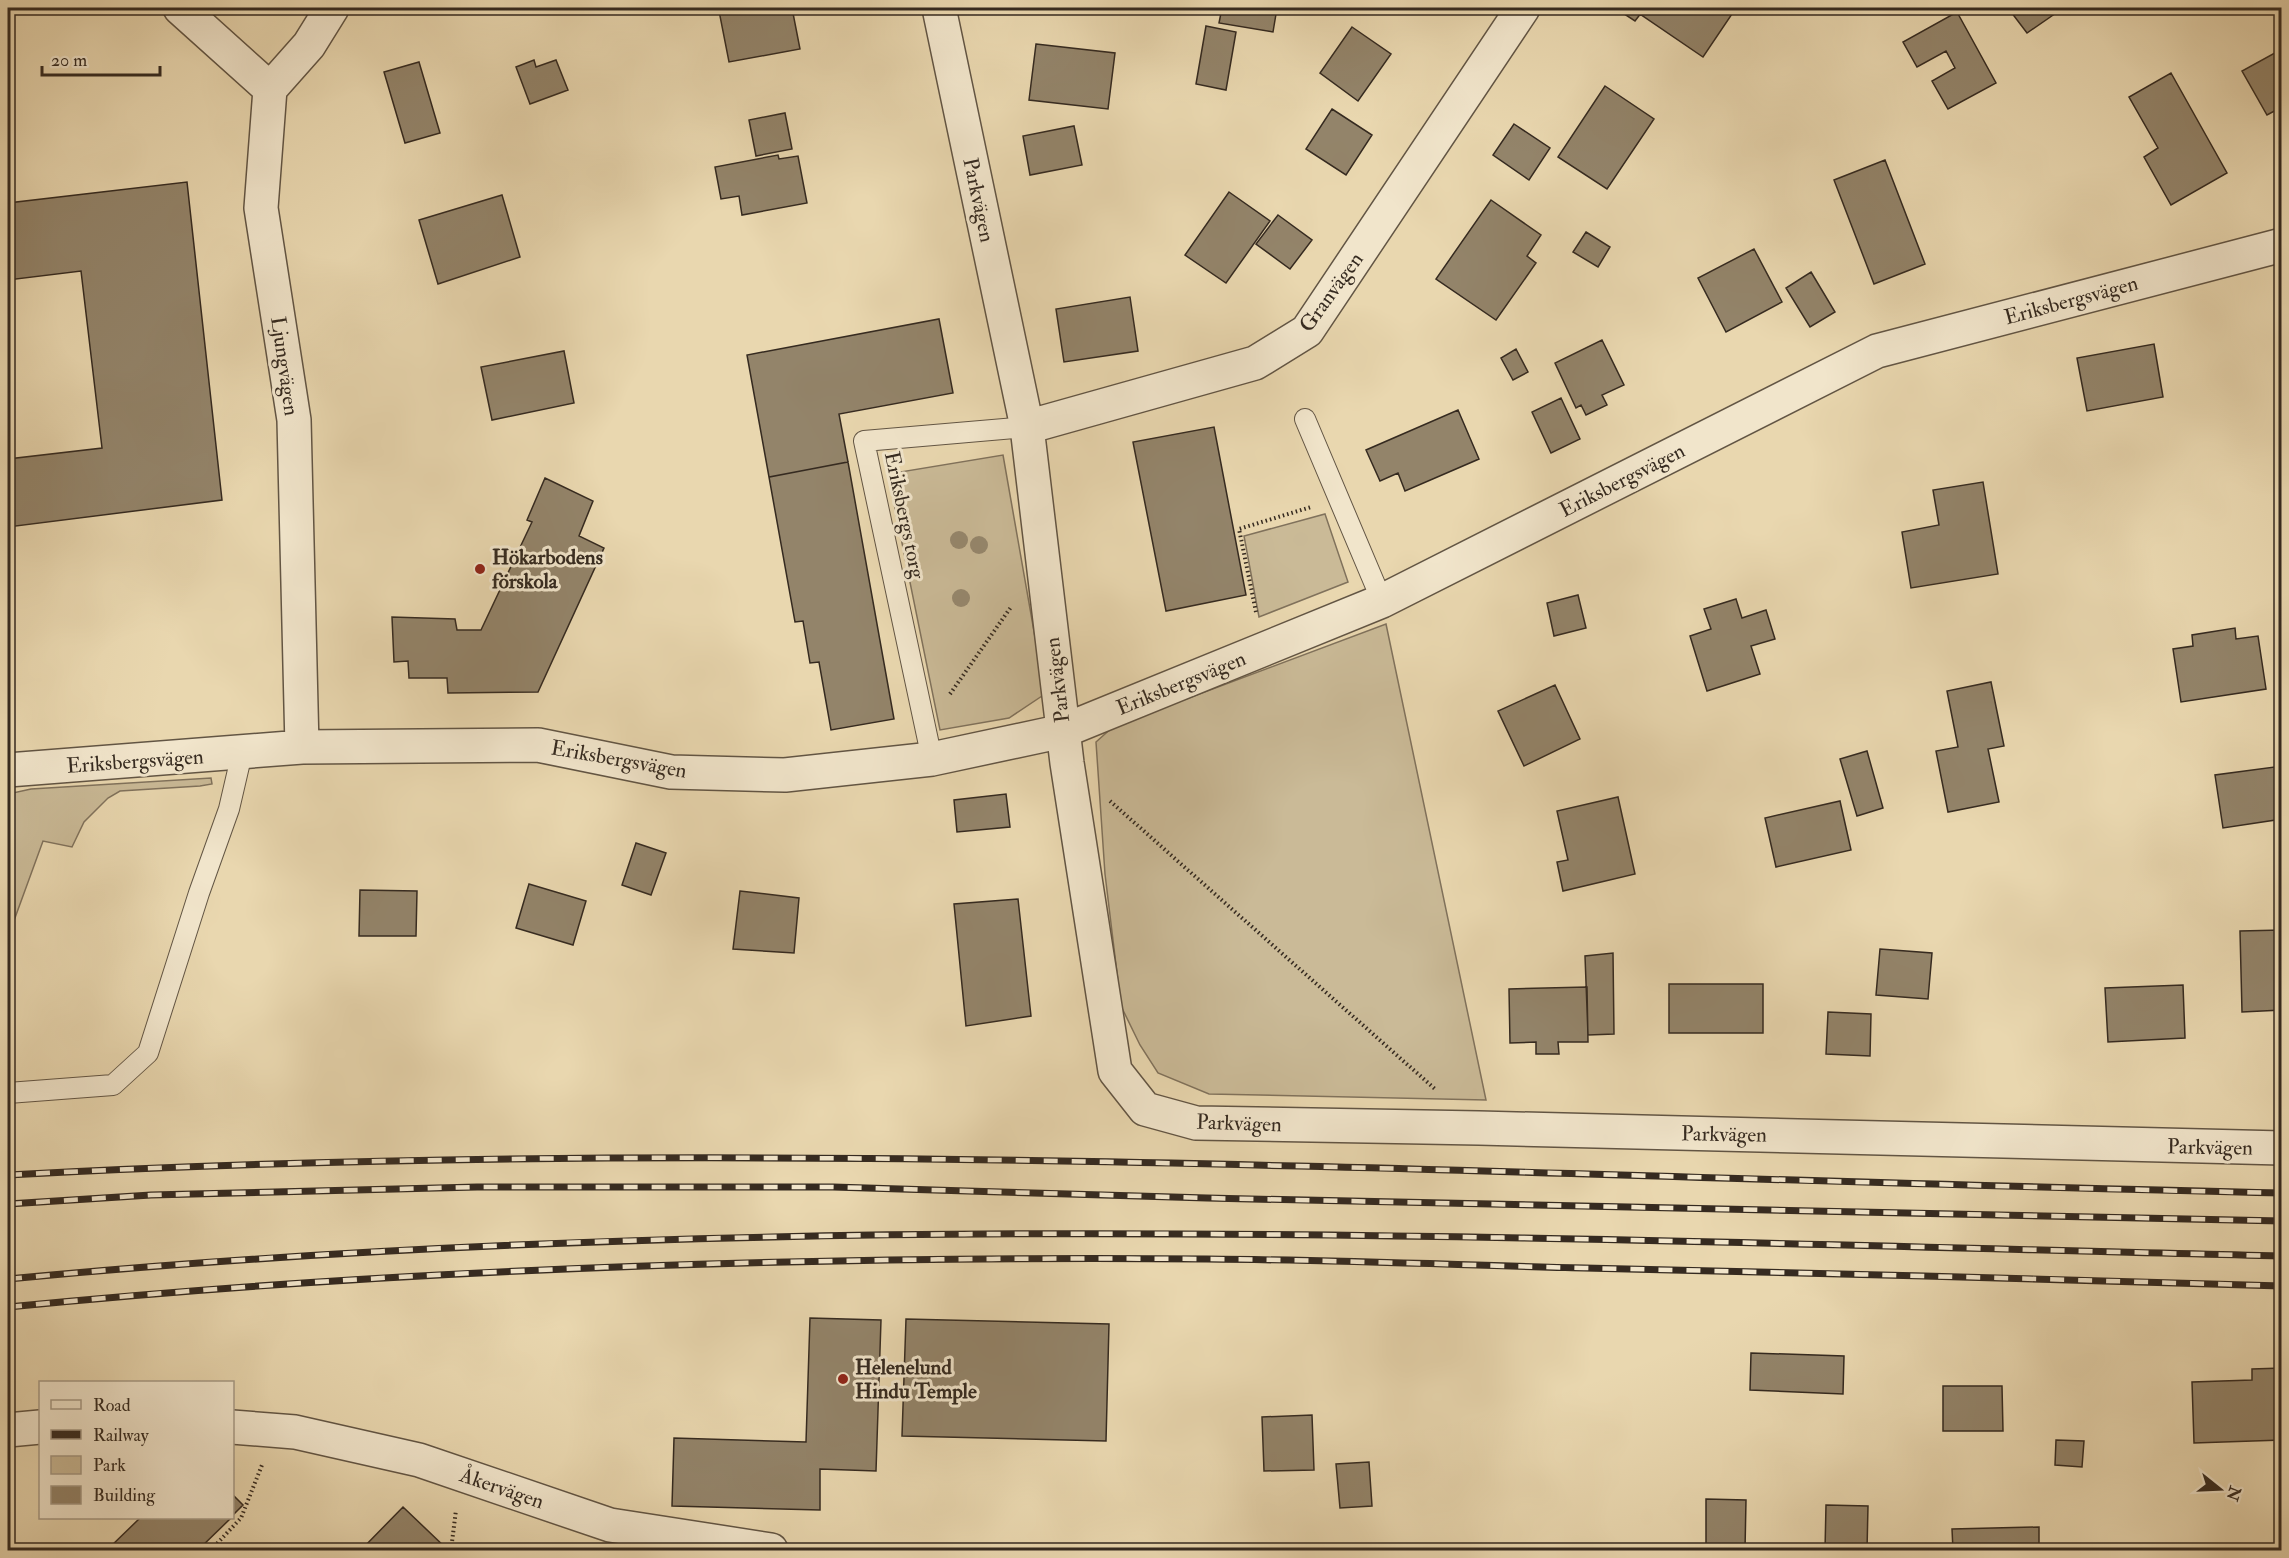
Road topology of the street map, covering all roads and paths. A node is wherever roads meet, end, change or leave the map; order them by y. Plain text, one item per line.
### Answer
1 (180, 8) edge
2 (332, 8) edge
3 (939, 8) edge
4 (1522, 8) edge
5 (270, 89) junction
6 (2282, 245) edge
7 (1305, 419) dead end
8 (1027, 427) junction
9 (1338, 499) junction
10 (1043, 561) junction
11 (1382, 601) junction
12 (1263, 650) junction
13 (1063, 731) junction
14 (929, 744) junction
15 (302, 747) junction
16 (243, 753) junction
17 (1067, 763) junction
18 (8, 770) edge
19 (17, 1093) edge
20 (1479, 1128) junction
21 (2282, 1148) edge
22 (234, 1426) edge
23 (39, 1427) edge
24 (8, 1430) edge
25 (272, 1430) junction
26 (609, 1538) edge
27 (211, 1551) edge
28 (771, 1551) edge

1 - 5 street
2 - 5 street
3 - 8 street, Parkvägen
4 - 8 street, Granvägen
5 - 15 street, Ljungvägen
6 - 11 street, Eriksbergsvägen
7 - 9 lane
8 - 10 street, Parkvägen
8 - 14 lane, Eriksbergs torg
9 - 11 lane
9 - 12 path
10 - 13 street, Parkvägen
10 - 14 path
11 - 12 street, Eriksbergsvägen
12 - 13 street, Eriksbergsvägen
13 - 14 street, Eriksbergsvägen
13 - 17 street, Parkvägen
14 - 15 street, Eriksbergsvägen
15 - 16 street, Eriksbergsvägen
16 - 18 street, Eriksbergsvägen
16 - 19 lane
17 - 20 path
17 - 20 street, Parkvägen
20 - 21 street, Parkvägen
22 - 25 street, Åkervägen
23 - 24 street
25 - 26 street, Åkervägen
25 - 27 path
26 - 28 street, Åkervägen

